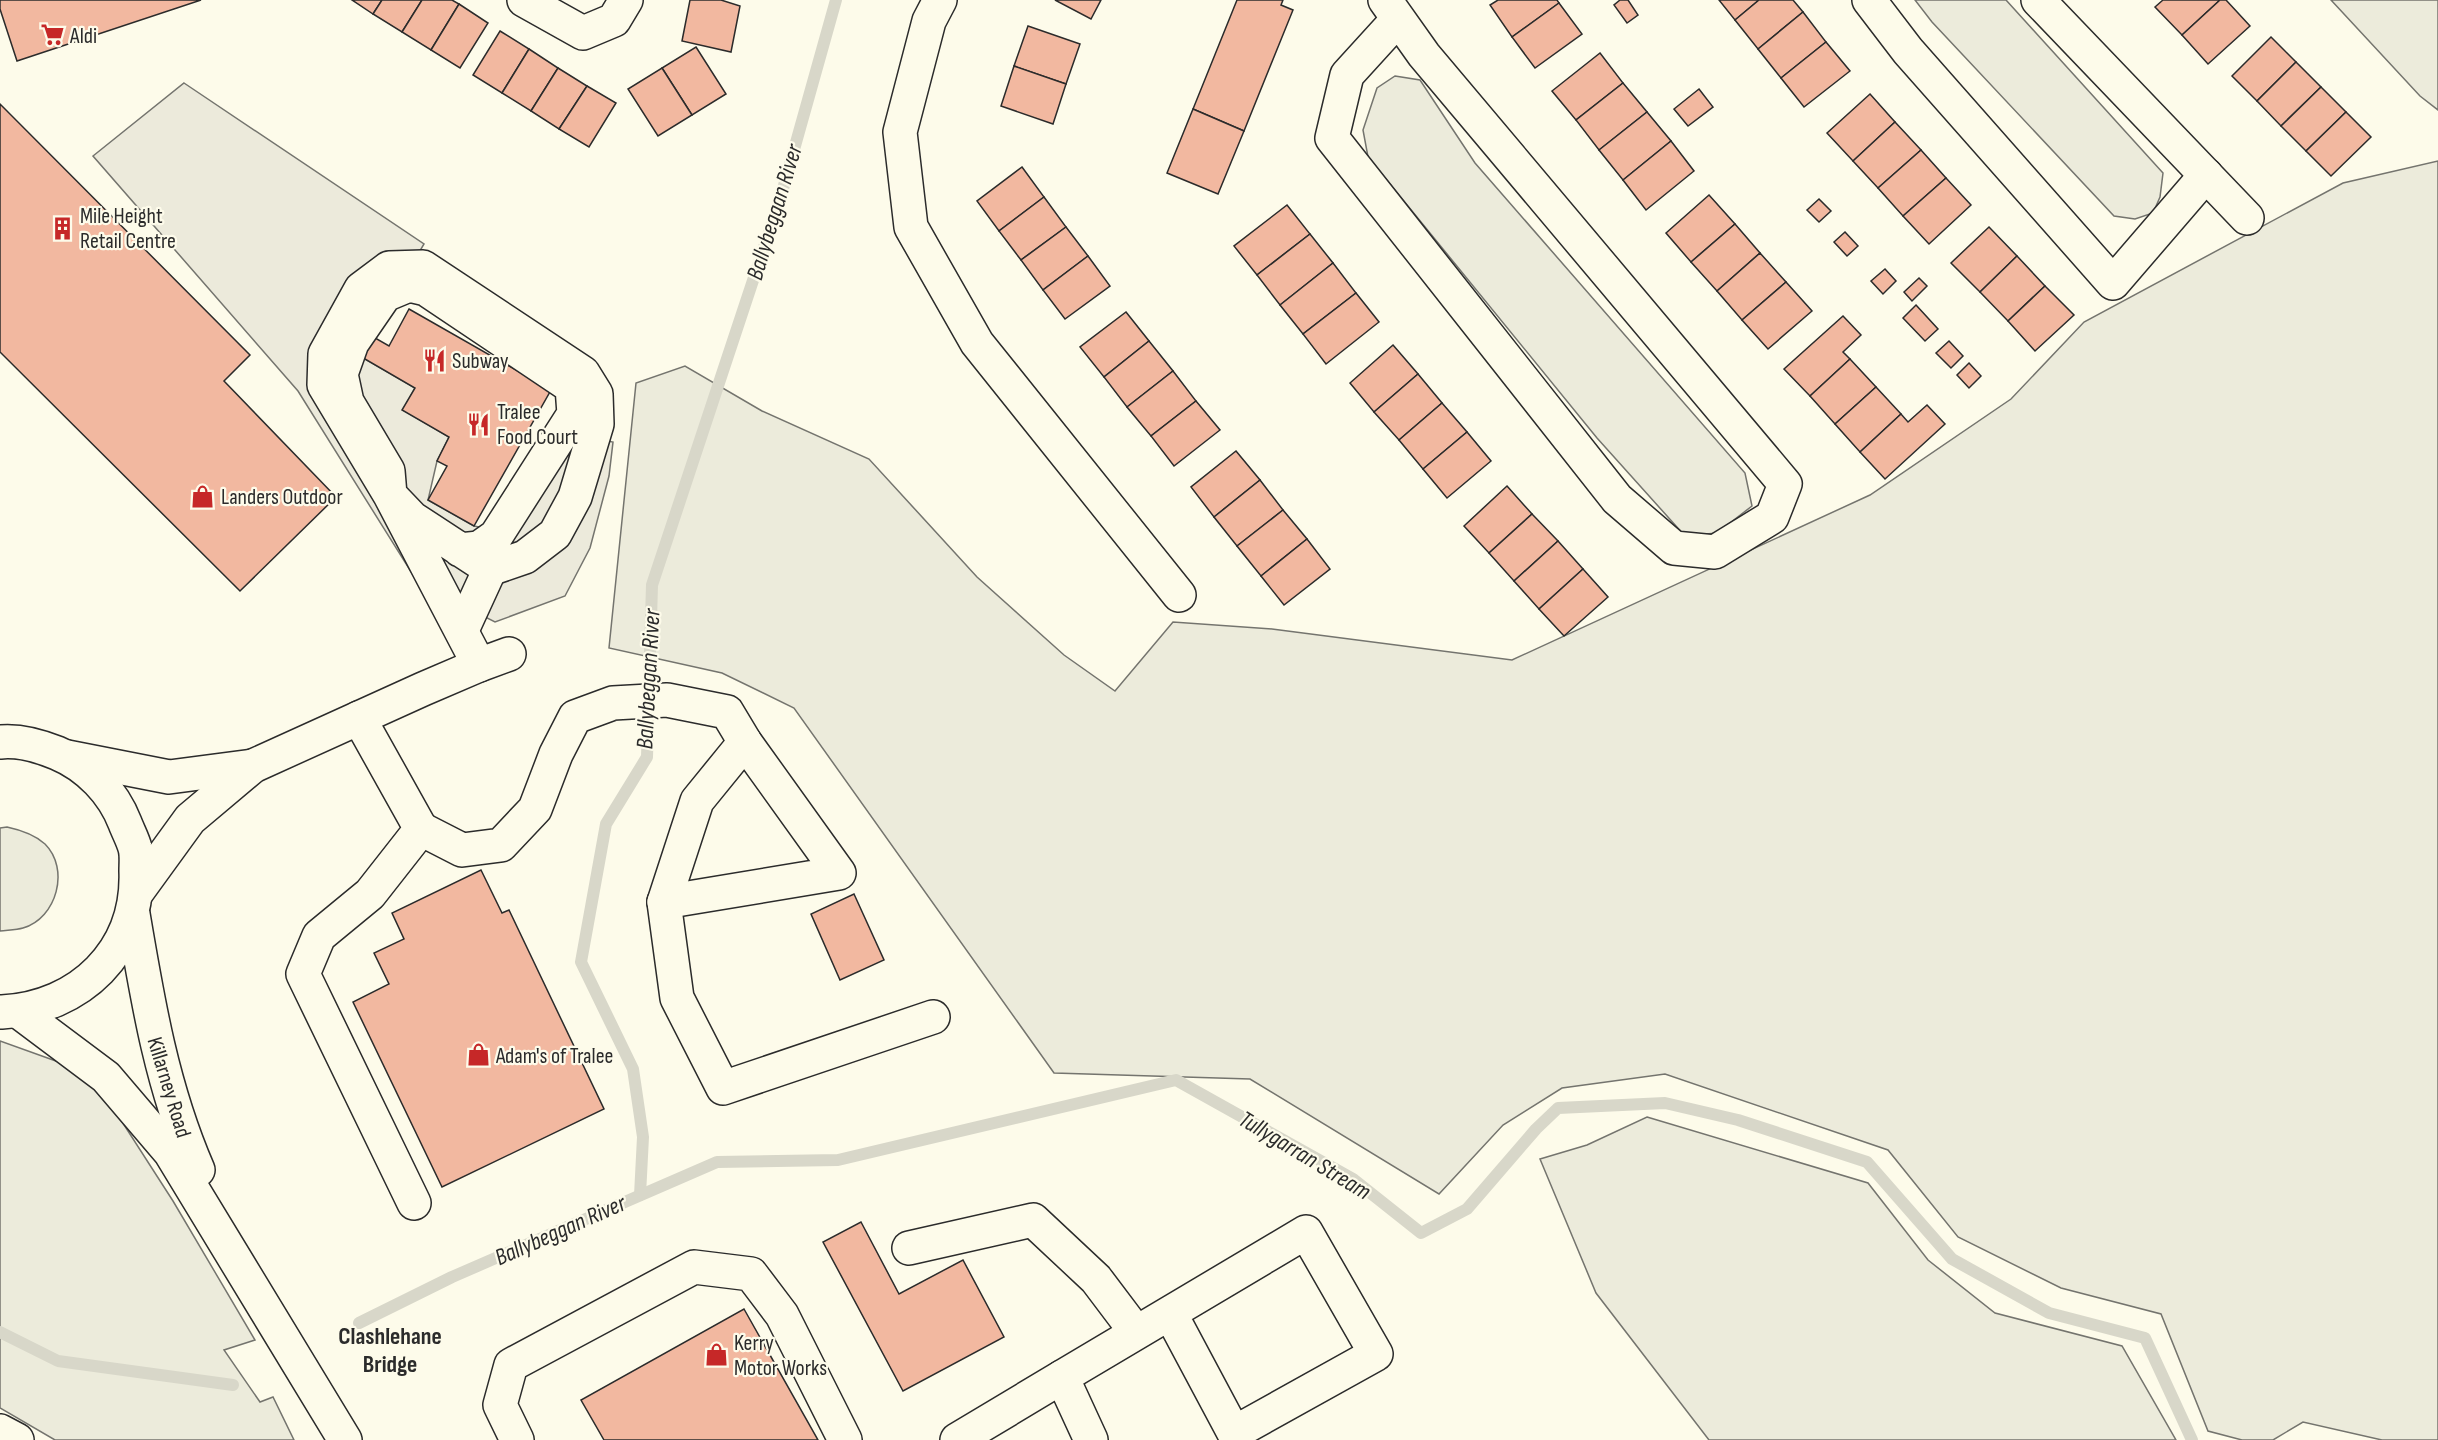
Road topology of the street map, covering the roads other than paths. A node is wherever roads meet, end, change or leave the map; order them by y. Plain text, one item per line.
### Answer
1 (524, 0) edge
2 (626, 0) edge
3 (940, 0) edge
4 (1869, 0) edge
5 (2038, 0) edge
6 (1391, 9) edge
7 (2206, 175) junction
8 (2247, 218) dead end
9 (390, 495) junction
10 (496, 536) junction
11 (460, 550) junction
12 (490, 568) junction
13 (1179, 595) dead end
14 (462, 630) junction
15 (509, 654) dead end
16 (479, 665) junction
17 (359, 718) junction
18 (0, 742) edge
19 (744, 742) junction
20 (67, 757) junction
21 (253, 766) junction
22 (422, 829) junction
23 (664, 902) junction
24 (135, 903) junction
25 (9, 1012) edge
26 (933, 1017) dead end
27 (414, 1203) dead end
28 (909, 1248) dead end
29 (232, 1252) junction
30 (1170, 1313) junction
31 (1136, 1332) junction
32 (1062, 1377) junction
33 (0, 1431) edge
34 (17, 1440) edge
35 (345, 1440) edge
36 (517, 1440) edge
37 (845, 1440) edge
38 (957, 1440) edge
39 (1091, 1440) edge

1 - 2 street
3 - 13 street
4 - 7 street
5 - 7 street
6 - 6 street
7 - 8 street
9 - 10 street
9 - 11 street
9 - 12 street
9 - 14 street
10 - 11 street
10 - 12 street
11 - 12 street
12 - 14 street
14 - 16 street
15 - 16 street
16 - 17 street
17 - 21 street
17 - 22 street
18 - 20 street
19 - 22 street
19 - 23 street
19 - 23 street
20 - 21 street
20 - 24 street, Killarney Road
21 - 24 street
22 - 27 street
23 - 26 street
24 - 25 street
24 - 29 street, Killarney Road
25 - 29 street, Killarney Road
28 - 31 street
29 - 35 street, Killarney Road
30 - 30 street
30 - 31 street
31 - 32 street
32 - 38 street
32 - 39 street
33 - 34 street
36 - 37 street

